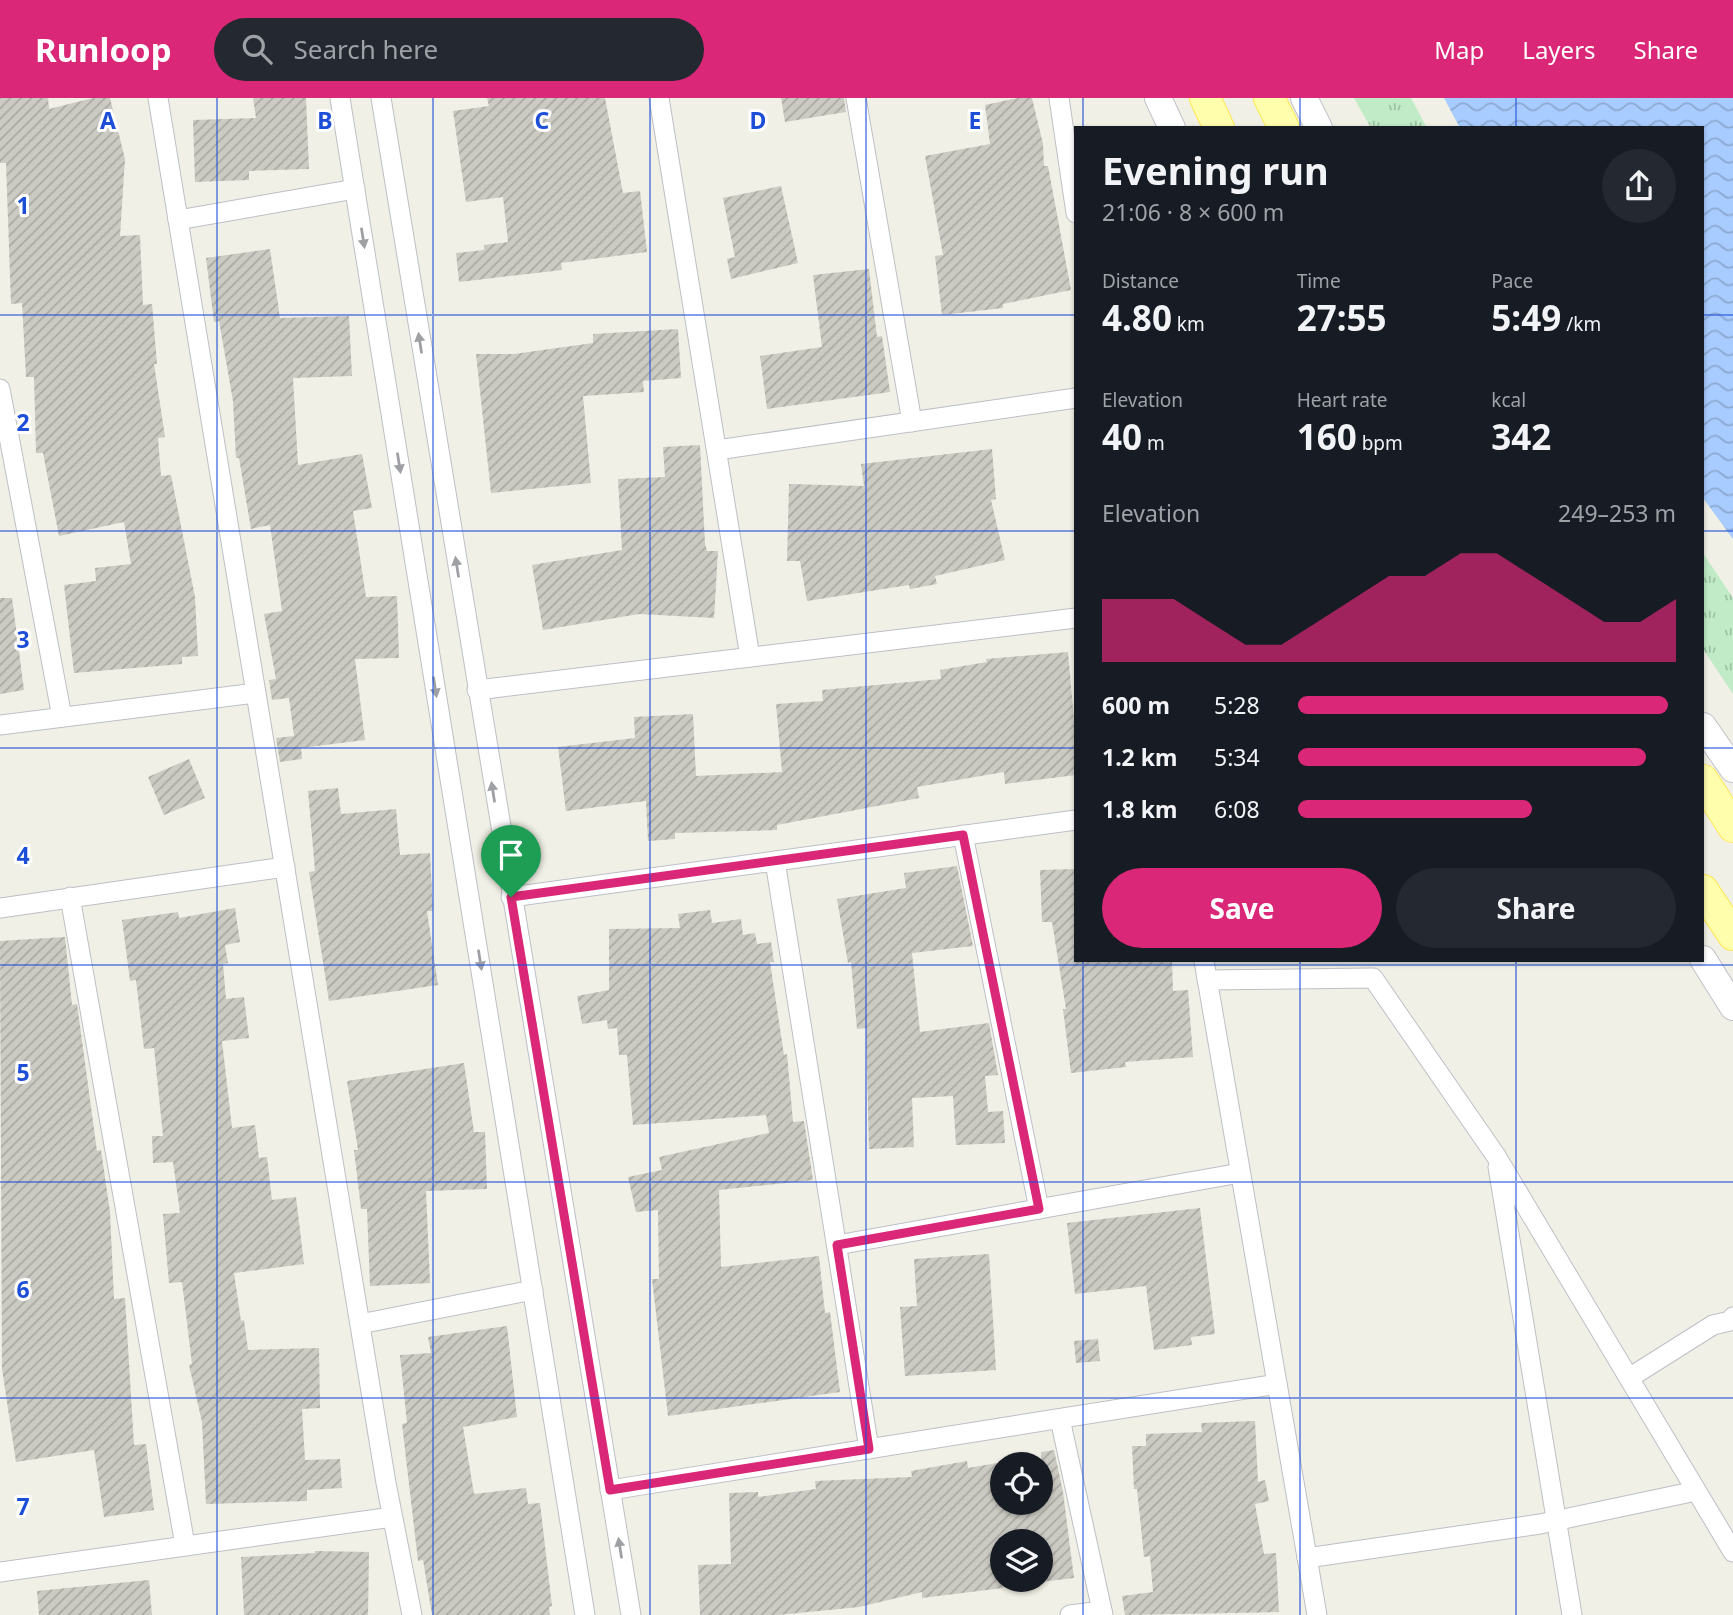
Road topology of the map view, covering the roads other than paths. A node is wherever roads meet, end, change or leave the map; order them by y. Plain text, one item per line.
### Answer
1 (158, 98) edge
2 (340, 98) edge
3 (381, 98) edge
4 (659, 98) edge
5 (856, 98) edge
6 (1059, 98) edge
7 (1158, 98) edge
8 (1205, 98) edge
9 (1269, 98) edge
10 (1304, 98) edge
11 (1171, 126) edge
12 (1218, 126) edge
13 (1283, 126) edge
14 (1319, 126) edge
15 (355, 189) junction
16 (1074, 199) edge
17 (178, 220) junction
18 (0, 389) edge
19 (1074, 398) edge
20 (912, 422) junction
21 (717, 450) junction
22 (1074, 618) edge
23 (750, 657) junction
24 (477, 690) junction
25 (256, 693) junction
26 (62, 717) junction
27 (0, 725) edge
28 (1704, 727) edge
29 (1733, 769) edge
30 (1704, 782) edge
31 (1074, 820) edge
32 (1733, 827) edge
33 (963, 835) junction
34 (775, 861) junction
35 (285, 867) junction
36 (1704, 892) edge
37 (70, 897) junction
38 (511, 897) junction
39 (0, 908) edge
40 (1733, 935) edge
41 (1704, 961) edge
42 (1205, 971) edge
43 (1733, 1007) edge
44 (1496, 1156) junction
45 (1240, 1173) junction
46 (1039, 1209) junction
47 (837, 1245) junction
48 (533, 1290) junction
49 (1733, 1317) edge
50 (360, 1324) junction
51 (1629, 1378) junction
52 (1277, 1384) junction
53 (1060, 1419) junction
54 (869, 1449) junction
55 (610, 1490) junction
56 (1696, 1491) junction
57 (392, 1517) junction
58 (1557, 1520) junction
59 (184, 1545) junction
60 (1733, 1552) edge
61 (1307, 1558) junction
62 (0, 1572) edge
63 (1102, 1613) edge
64 (412, 1615) edge
65 (585, 1615) edge
66 (631, 1615) edge
67 (1070, 1615) edge
68 (1317, 1615) edge
69 (1572, 1615) edge

1 - 17 street
2 - 15 street
24 -> 3 street
4 - 21 street
5 - 20 street
6 - 16 street
7 - 11 main road
8 - 12 main road
9 - 13 main road
10 - 14 main road
15 - 17 street
15 -> 48 street
17 - 25 street
18 - 26 street
19 - 20 street
20 - 21 street
21 - 23 street
22 - 23 street
23 - 24 street
38 -> 24 street
25 - 26 street
25 - 35 street
26 - 27 street
28 - 29 main road
30 - 32 main road
31 - 33 street
33 - 34 street
33 - 46 street
34 - 38 street
34 - 47 street
35 - 37 street
35 - 50 street
36 - 40 main road
37 - 39 street
37 - 59 street
38 - 55 street
41 - 43 main road
42 - 44 street
42 - 45 street
44 - 51 street
44 - 58 street
45 - 46 street
45 - 52 street
46 - 47 street
47 - 54 street
48 - 50 street
48 - 65 street
49 - 51 street
50 - 57 street
51 - 56 street
52 - 53 street
52 - 61 street
53 - 54 street
53 - 63 street
54 - 55 street
66 -> 55 street
56 - 58 street
56 - 60 street
57 - 59 street
57 - 64 street
58 - 61 street
58 - 69 street
59 - 62 street
61 - 68 street
63 - 67 street

